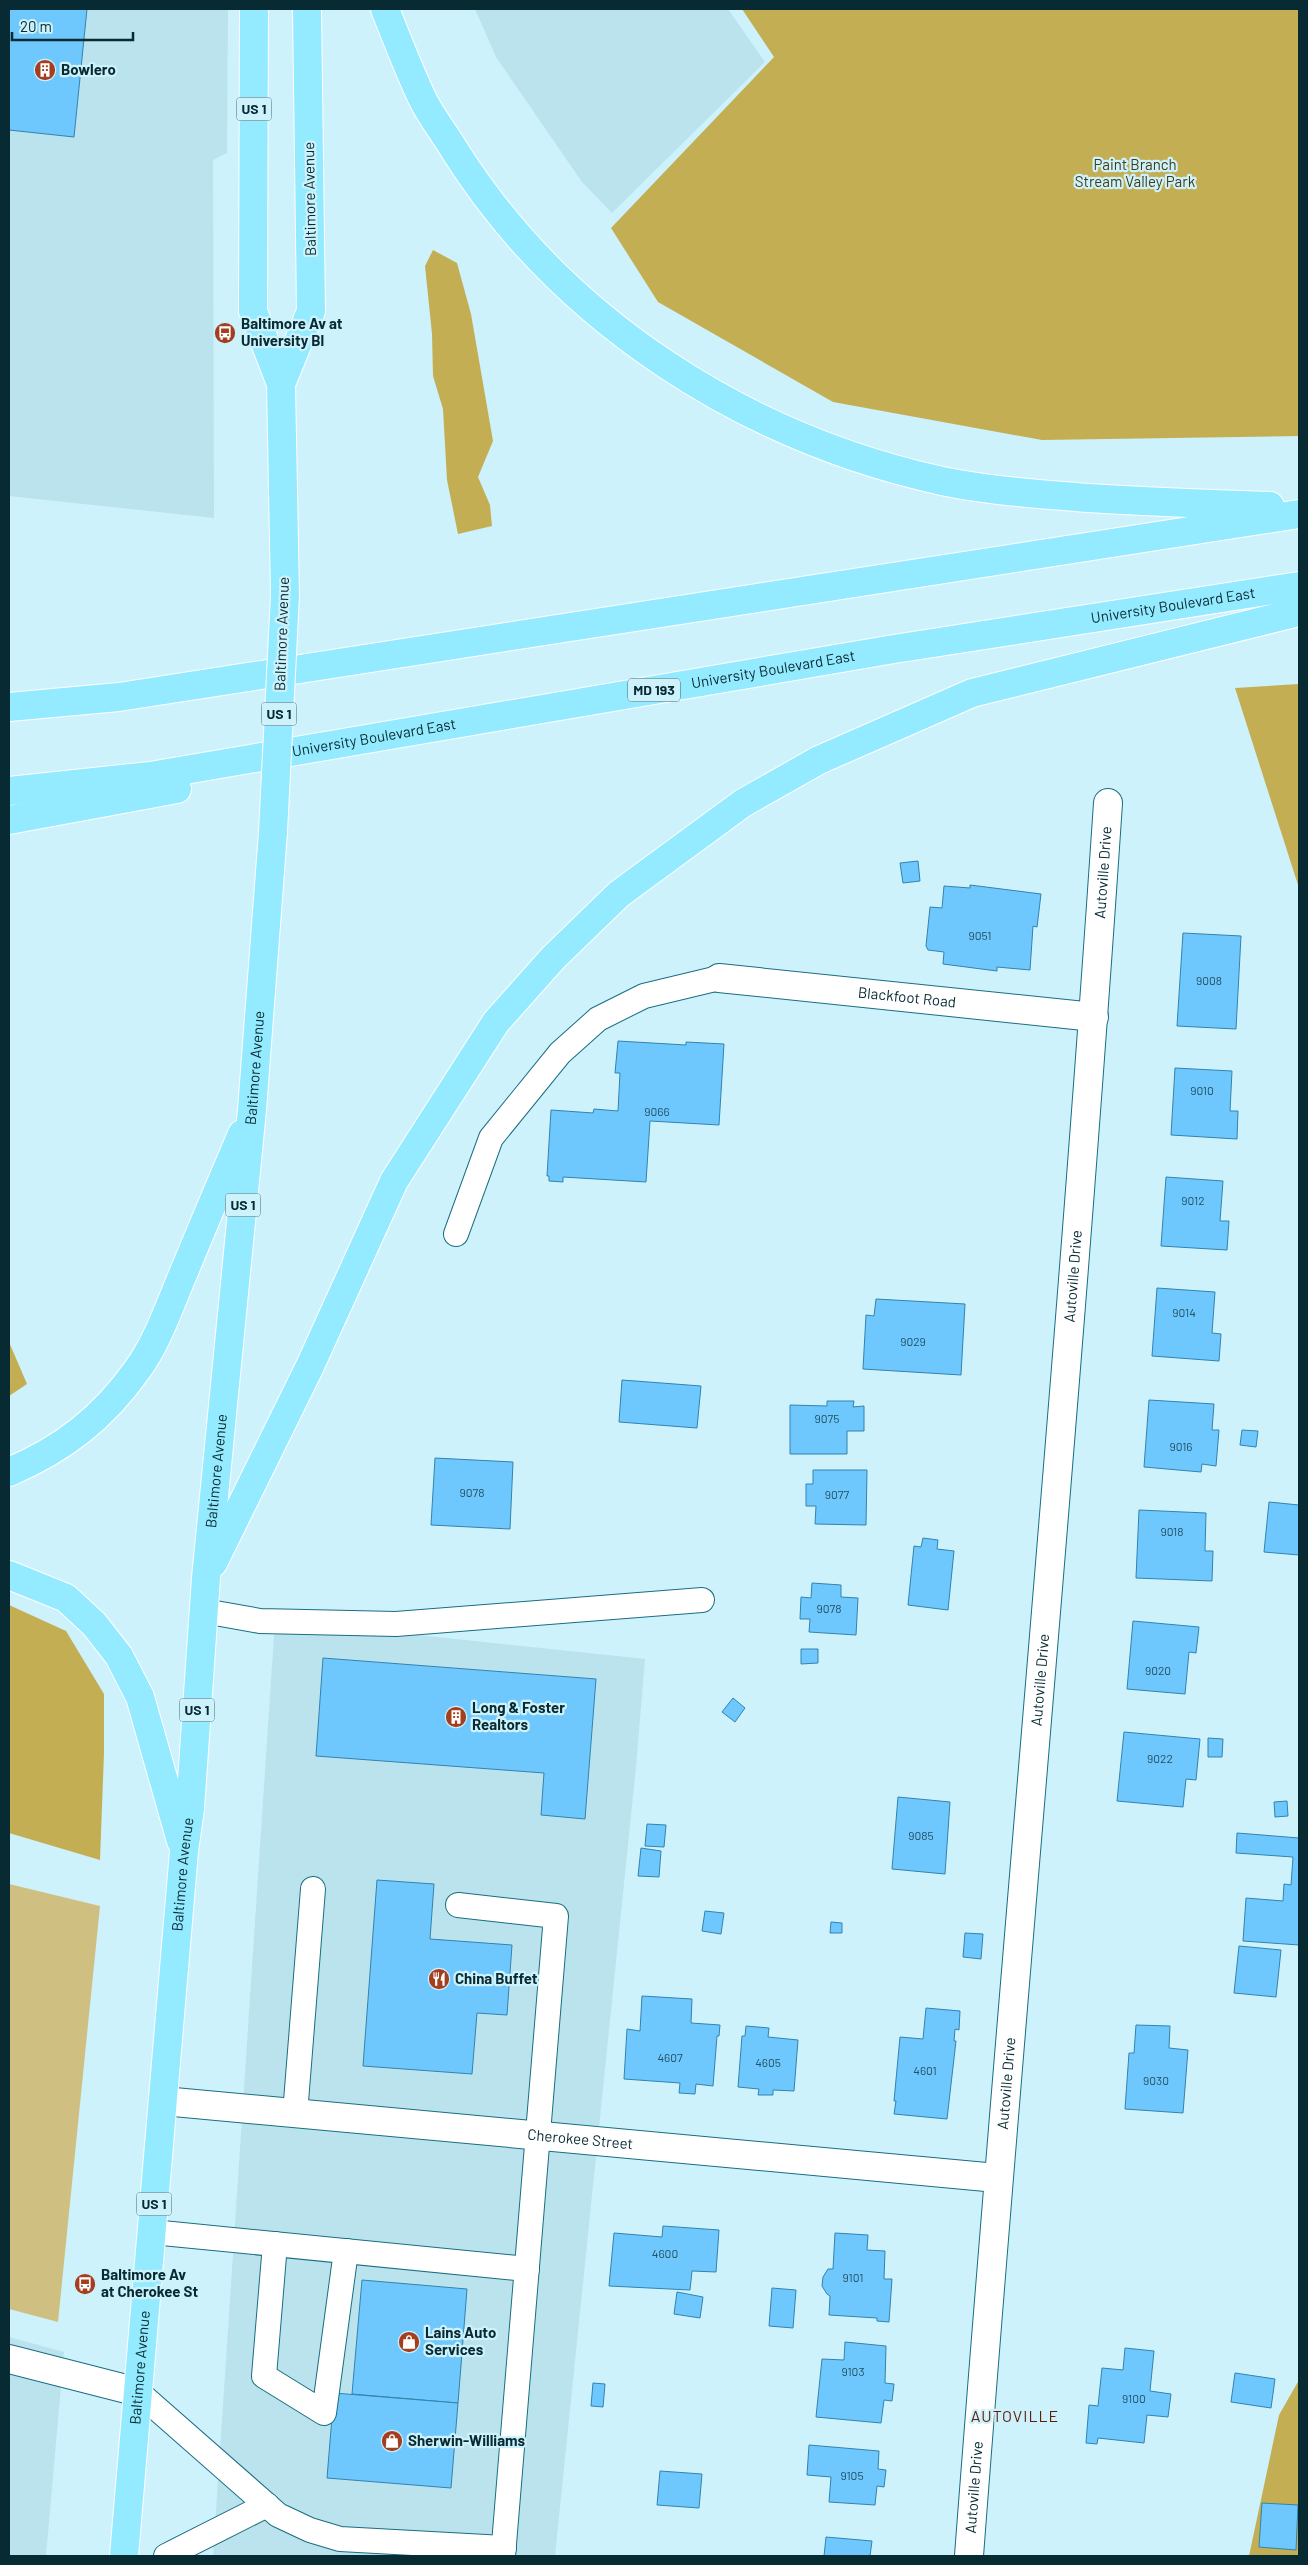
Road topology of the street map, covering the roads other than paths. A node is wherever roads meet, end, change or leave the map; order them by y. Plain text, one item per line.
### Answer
1 (254, 9) edge
2 (307, 9) edge
3 (386, 9) edge
4 (281, 384) junction
5 (1299, 506) edge
6 (1299, 514) edge
7 (1299, 586) edge
8 (1299, 612) edge
9 (691, 684) junction
10 (9, 707) edge
11 (9, 790) edge
12 (1108, 803) dead end
13 (9, 820) edge
14 (719, 978) joint
15 (1094, 1018) junction
16 (252, 1110) junction
17 (456, 1234) dead end
18 (9, 1472) edge
19 (9, 1575) edge
20 (206, 1578) junction
21 (702, 1600) dead end
22 (204, 1611) junction
23 (184, 1851) junction
24 (313, 1889) dead end
25 (458, 1905) dead end
26 (163, 2101) junction
27 (296, 2114) junction
28 (537, 2136) junction
29 (997, 2178) junction
30 (152, 2232) junction
31 (275, 2244) junction
32 (346, 2251) junction
33 (527, 2269) junction
34 (9, 2359) edge
35 (138, 2392) junction
36 (267, 2505) junction
37 (503, 2552) edge
38 (124, 2556) edge
39 (166, 2556) edge
40 (969, 2556) edge

1 - 4 main road, Baltimore Avenue / US 1
2 - 4 main road, Baltimore Avenue / US 1
3 - 5 main road
4 - 16 main road, Baltimore Avenue / US 1, bridge
6 - 10 main road
7 - 9 main road, University Boulevard East / MD 193
8 - 20 main road
9 - 11 main road, University Boulevard East / MD 193
9 - 13 main road
12 - 15 street, Autoville Drive
14 - 15 street, Blackfoot Road
14 - 17 lane
15 - 29 street, Autoville Drive
16 - 18 main road
16 - 20 main road, Baltimore Avenue / US 1
19 - 23 main road
20 - 22 main road, Baltimore Avenue / US 1
21 - 22 lane
22 - 23 main road, Baltimore Avenue / US 1
23 - 26 main road, Baltimore Avenue / US 1
24 - 27 lane
25 - 28 lane
26 - 27 street, Cherokee Street
26 - 30 main road, Baltimore Avenue / US 1
27 - 28 street, Cherokee Street
28 - 29 street, Cherokee Street
28 - 33 lane
29 - 40 street, Autoville Drive
30 - 31 lane
30 - 35 main road, Baltimore Avenue / US 1
31 - 32 lane
31 - 32 lane
32 - 33 lane
33 - 37 lane
34 - 35 street
35 - 36 lane
35 - 38 main road, Baltimore Avenue / US 1
36 - 37 lane
36 - 39 lane

